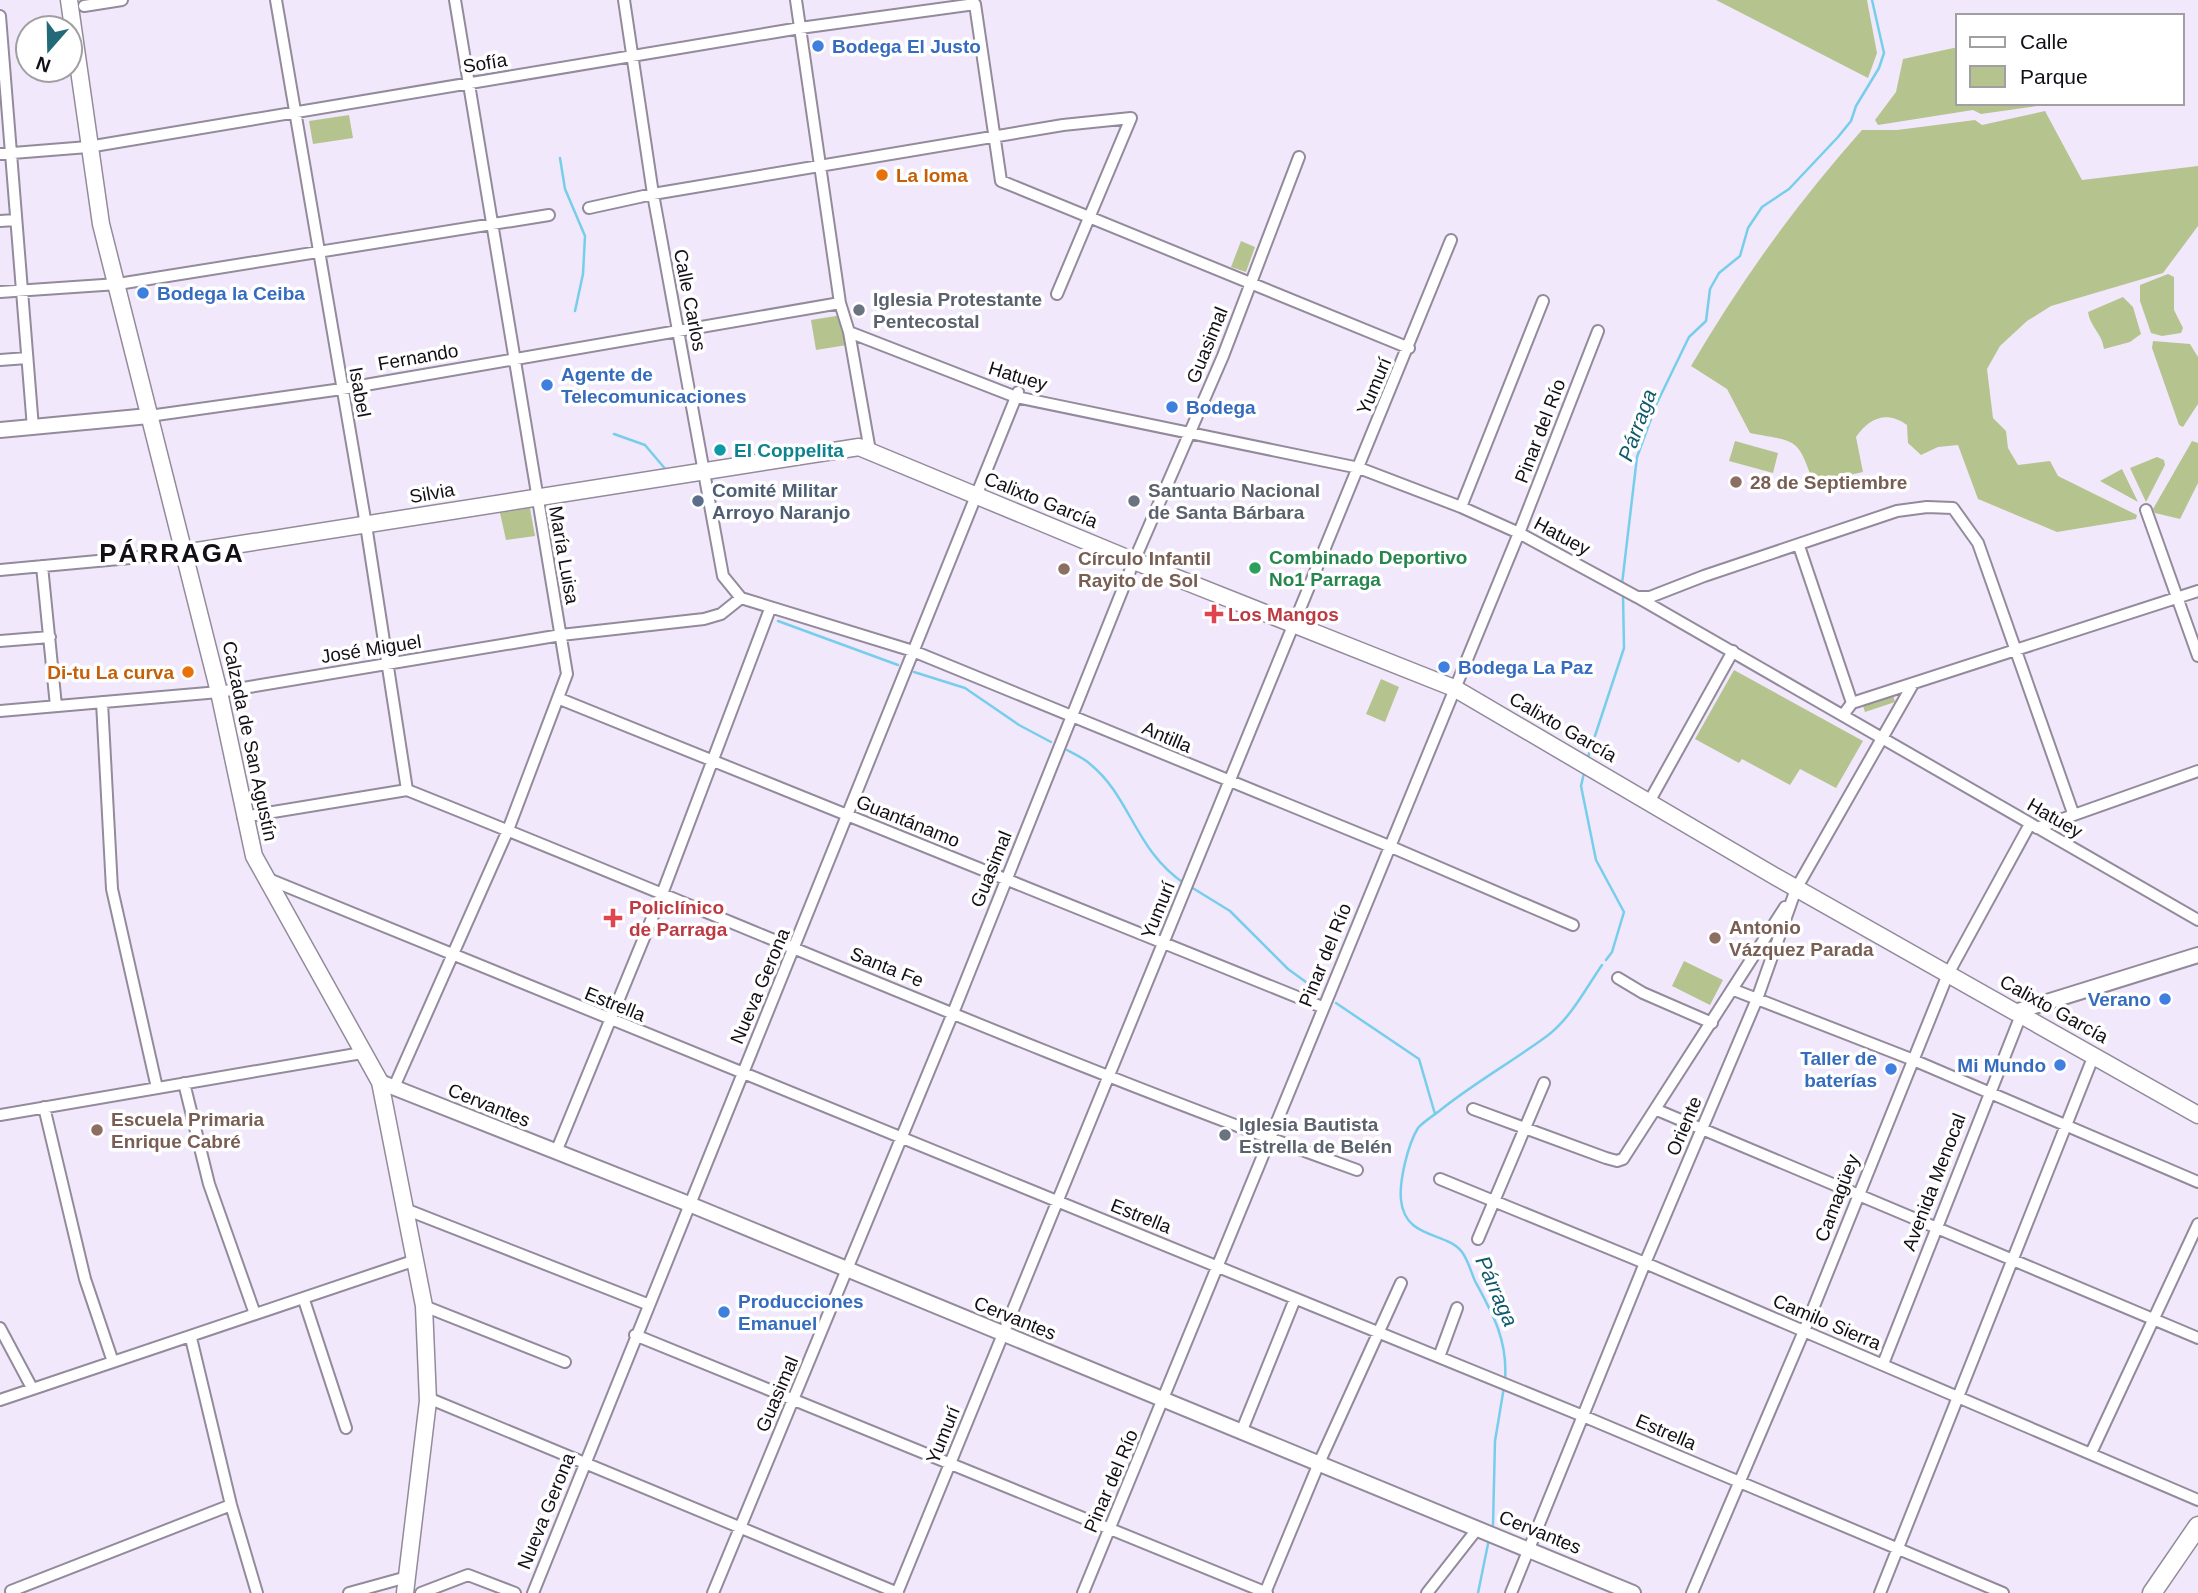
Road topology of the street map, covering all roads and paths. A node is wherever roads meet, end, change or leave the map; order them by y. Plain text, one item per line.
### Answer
1 (122, 0) edge
2 (276, 0) edge
3 (455, 0) edge
4 (624, 0) edge
5 (796, 0) edge
6 (72, 5) edge
7 (0, 16) edge
8 (800, 28) junction
9 (633, 58) junction
10 (469, 84) junction
11 (296, 113) junction
12 (995, 137) junction
13 (88, 147) junction
14 (5, 153) edge
15 (1299, 157) dead end
16 (820, 167) junction
17 (653, 194) junction
18 (589, 208) dead end
19 (549, 215) dead end
20 (1089, 217) junction
21 (16, 220) junction
22 (0, 221) edge
23 (492, 225) junction
24 (1451, 240) dead end
25 (318, 252) junction
26 (1249, 282) junction
27 (118, 284) junction
28 (22, 290) junction
29 (0, 292) edge
30 (1058, 294) dead end
31 (1544, 301) dead end
32 (840, 303) junction
33 (1598, 331) dead end
34 (849, 332) junction
35 (678, 333) junction
36 (1409, 348) junction
37 (27, 358) junction
38 (0, 360) edge
39 (513, 360) junction
40 (342, 389) junction
41 (1017, 394) junction
42 (149, 416) junction
43 (33, 428) junction
44 (0, 430) edge
45 (1189, 432) junction
46 (870, 451) junction
47 (1359, 468) junction
48 (704, 471) junction
49 (535, 496) junction
50 (976, 497) junction
51 (1461, 507) junction
52 (2146, 510) dead end
53 (366, 526) junction
54 (1519, 533) junction
55 (1799, 547) junction
56 (184, 553) junction
57 (1134, 561) junction
58 (43, 566) junction
59 (0, 570) edge
60 (2198, 591) edge
61 (1637, 597) junction
62 (741, 598) junction
63 (2178, 598) junction
64 (770, 609) junction
65 (1294, 624) junction
66 (561, 635) junction
67 (50, 637) junction
68 (0, 641) edge
69 (2015, 650) junction
70 (914, 651) junction
71 (1733, 651) junction
72 (2198, 656) edge
73 (388, 664) junction
74 (1913, 684) junction
75 (1454, 688) junction
76 (219, 692) junction
77 (560, 699) junction
78 (102, 702) junction
79 (1852, 703) junction
80 (56, 706) junction
81 (0, 711) edge
82 (1843, 715) junction
83 (1071, 716) junction
84 (1882, 739) junction
85 (713, 762) junction
86 (2198, 771) edge
87 (1230, 783) junction
88 (407, 790) junction
89 (1649, 802) junction
90 (2073, 813) junction
91 (848, 816) junction
92 (243, 817) junction
93 (2033, 826) junction
94 (508, 830) junction
95 (1389, 846) junction
96 (263, 877) junction
97 (1006, 880) junction
98 (1796, 889) junction
99 (662, 894) junction
100 (2198, 920) edge
101 (1573, 925) dead end
102 (1163, 944) junction
103 (795, 949) junction
104 (2198, 955) edge
105 (452, 956) junction
106 (1948, 974) junction
107 (1618, 978) dead end
108 (1734, 990) junction
109 (1757, 999) junction
110 (1322, 1007) junction
111 (953, 1013) junction
112 (2018, 1013) junction
113 (611, 1021) junction
114 (1712, 1023) junction
115 (362, 1053) junction
116 (2094, 1055) junction
117 (1911, 1059) junction
118 (743, 1075) junction
119 (1110, 1075) junction
120 (184, 1083) junction
121 (1544, 1083) dead end
122 (387, 1085) junction
123 (158, 1088) junction
124 (1989, 1093) junction
125 (44, 1107) junction
126 (1473, 1109) dead end
127 (1657, 1110) junction
128 (0, 1115) edge
129 (2198, 1115) edge
130 (2066, 1126) junction
131 (1526, 1127) junction
132 (1702, 1129) junction
133 (901, 1139) junction
134 (1270, 1139) junction
135 (556, 1152) junction
136 (1357, 1170) dead end
137 (1440, 1179) dead end
138 (2198, 1182) edge
139 (1858, 1194) junction
140 (1496, 1200) junction
141 (1058, 1201) junction
142 (689, 1204) junction
143 (405, 1209) junction
144 (2198, 1224) edge
145 (1937, 1227) junction
146 (1478, 1239) dead end
147 (2011, 1260) junction
148 (413, 1261) junction
149 (1645, 1263) junction
150 (1217, 1265) junction
151 (847, 1270) junction
152 (1401, 1283) dead end
153 (1295, 1299) junction
154 (304, 1300) junction
155 (647, 1304) junction
156 (424, 1306) junction
157 (1457, 1308) dead end
158 (255, 1314) junction
159 (2152, 1319) junction
160 (0, 1328) edge
161 (1804, 1331) junction
162 (1377, 1332) junction
163 (1002, 1334) junction
164 (635, 1335) junction
165 (191, 1338) junction
166 (2198, 1338) edge
167 (1438, 1357) junction
168 (113, 1362) junction
169 (565, 1362) dead end
170 (1882, 1364) junction
171 (33, 1388) junction
172 (1960, 1397) junction
173 (428, 1398) junction
174 (1164, 1399) junction
175 (0, 1400) edge
176 (794, 1400) junction
177 (1583, 1416) junction
178 (346, 1428) dead end
179 (1242, 1430) junction
180 (2091, 1453) junction
181 (584, 1462) junction
182 (1319, 1463) junction
183 (950, 1465) junction
184 (1738, 1482) junction
185 (2198, 1500) edge
186 (231, 1505) junction
187 (2198, 1526) edge
188 (741, 1527) junction
189 (1110, 1529) junction
190 (1487, 1531) junction
191 (1530, 1548) junction
192 (1898, 1550) junction
193 (406, 1585) edge
194 (11, 1591) dead end
195 (257, 1593) edge
196 (349, 1593) edge
197 (421, 1593) edge
198 (515, 1593) edge
199 (533, 1593) edge
200 (713, 1593) edge
201 (897, 1593) edge
202 (1083, 1593) edge
203 (1266, 1593) edge
204 (1427, 1593) edge
205 (1511, 1593) edge
206 (1633, 1593) edge
207 (1692, 1593) edge
208 (1880, 1593) edge
209 (2003, 1593) edge
210 (2152, 1593) edge

1 - 6 street
2 - 11 street, Isabel
3 - 10 street, María Luisa
4 - 9 street, Calle Carlos
5 - 8 street
6 - 13 main road, Calzada de San Agustín
7 - 14 street
8 - 9 street, Sofía
8 - 12 street, Sofía
8 - 16 street
9 - 10 street, Sofía
9 - 17 street, Calle Carlos
10 - 11 street, Sofía
10 - 23 street, María Luisa
11 - 13 street, Sofía
11 - 25 street, Isabel
12 - 16 street
12 - 20 street
12 - 20 street
13 - 14 street, Sofía
13 - 27 main road, Calzada de San Agustín
14 - 21 street
15 - 26 street, Guasimal
16 - 17 street
16 - 32 street
17 - 18 street
17 - 35 street, Calle Carlos
19 - 23 street
20 - 26 street
20 - 30 street
21 - 22 street
21 - 28 street
23 - 25 street
23 - 39 street, María Luisa
24 - 36 street, Yumurí
25 - 27 street
25 - 40 street, Isabel
26 - 36 street
26 - 45 street, Guasimal
27 - 28 street
27 - 42 main road, Calzada de San Agustín
28 - 29 street
28 - 37 street
31 - 51 street
32 - 34 street
32 - 35 street, Fernando
33 - 54 street, Pinar del Río
34 - 41 street, Hatuey
34 - 46 street
35 - 39 street, Fernando
35 - 48 street, Calle Carlos
36 - 47 street, Yumurí
37 - 38 street
37 - 43 street
39 - 40 street, Fernando
39 - 49 street, María Luisa
40 - 42 street, Fernando
40 - 53 street, Isabel
41 - 45 street, Hatuey
41 - 50 street, Nueva Gerona
42 - 43 street, Fernando
42 - 56 main road, Calzada de San Agustín
43 - 44 street, Fernando
45 - 47 street, Hatuey
45 - 57 street, Guasimal
46 - 48 main road, Silvia
46 - 50 main road, Calixto García
47 - 51 street, Hatuey
47 - 65 street, Yumurí
48 - 49 main road, Silvia
48 - 62 street, Calle Carlos
49 - 53 main road, Silvia
49 - 66 street, María Luisa
50 - 57 main road, Calixto García
50 - 70 street, Nueva Gerona
51 - 54 street, Hatuey
52 - 63 street
53 - 56 main road, Silvia
53 - 73 street, Isabel
54 - 61 street, Hatuey
54 - 75 street, Pinar del Río
55 - 61 street
55 - 69 street
55 - 79 street
56 - 58 street, Silvia
56 - 76 main road, Calzada de San Agustín
57 - 65 main road, Calixto García
57 - 83 street, Guasimal
58 - 59 street, Silvia
58 - 67 street
60 - 63 street
61 - 71 street, Hatuey
62 - 64 street, Antilla
62 - 66 street, José Miguel
63 - 69 street
63 - 72 street
64 - 70 street, Antilla
64 - 85 street
65 - 75 main road, Calixto García
65 - 87 street, Yumurí
66 - 73 street, José Miguel
66 - 77 street, María Luisa
67 - 68 street
67 - 80 street
69 - 74 street
69 - 90 street
70 - 83 street, Antilla
70 - 91 street, Nueva Gerona
71 - 82 street, Hatuey
71 - 89 street
73 - 76 street, José Miguel
73 - 88 street, Isabel
74 - 79 street
74 - 84 street, Oriente
75 - 89 main road, Calixto García
75 - 95 street, Pinar del Río
76 - 78 street, José Miguel
76 - 92 main road, Calzada de San Agustín
77 - 85 street, Guantánamo
77 - 94 street, María Luisa
78 - 80 street, José Miguel
78 - 123 street
79 - 82 street
80 - 81 street, José Miguel
82 - 84 street, Hatuey
83 - 87 street, Antilla
83 - 97 street, Guasimal
84 - 93 street, Hatuey
84 - 98 street, Oriente
85 - 91 street, Guantánamo
85 - 99 street
86 - 90 street
87 - 95 street, Antilla
87 - 102 street, Yumurí
88 - 92 street
88 - 94 street, Santa Fe
89 - 98 main road, Calixto García
90 - 93 street
91 - 97 street, Guantánamo
91 - 103 street, Nueva Gerona
92 - 96 main road, Calzada de San Agustín
93 - 100 street, Hatuey
93 - 106 street, Camagüey
94 - 99 street, Santa Fe
94 - 105 street, María Luisa
95 - 101 street, Antilla
95 - 110 street, Pinar del Río
96 - 105 street, Estrella
96 - 115 main road, Calzada de San Agustín
97 - 102 street, Guantánamo
97 - 111 street, Guasimal
98 - 106 main road, Calixto García
98 - 108 street
98 - 109 street, Oriente
99 - 103 street, Santa Fe
99 - 113 street
102 - 110 street, Guantánamo
102 - 119 street, Yumurí
103 - 111 street, Santa Fe
103 - 118 street, Nueva Gerona
104 - 112 street
105 - 113 street, Estrella
105 - 122 street, María Luisa
106 - 112 main road, Calixto García
106 - 117 street, Camagüey
107 - 114 street
108 - 109 street
108 - 114 street
109 - 117 street
109 - 132 street, Oriente
110 - 134 street, Pinar del Río
111 - 119 street, Santa Fe
111 - 133 street, Guasimal
112 - 116 main road, Calixto García
112 - 124 street, Avenida Menocal
113 - 118 street, Estrella
113 - 135 street
114 - 127 street
115 - 120 street
115 - 122 main road, Calzada de San Agustín
116 - 129 main road, Calixto García
116 - 130 street
117 - 124 street
117 - 139 street, Camagüey
118 - 133 street, Estrella
118 - 142 street, Nueva Gerona
119 - 134 street, Santa Fe
119 - 141 street, Yumurí
120 - 123 street
120 - 158 street
121 - 131 street
122 - 135 street, Cervantes
122 - 143 main road, Calzada de San Agustín
123 - 125 street
124 - 130 street
124 - 145 street, Avenida Menocal
125 - 128 street
125 - 168 street
126 - 131 street
127 - 131 street
127 - 132 street
130 - 138 street
130 - 147 street
131 - 140 street
132 - 139 street
132 - 149 street, Oriente
133 - 141 street, Estrella
133 - 151 street, Guasimal
134 - 136 street, Santa Fe
134 - 150 street, Pinar del Río
135 - 142 street, Cervantes
137 - 140 street, Camilo Sierra
139 - 145 street
139 - 161 street, Camagüey
140 - 146 street
140 - 149 street, Camilo Sierra
141 - 150 street, Estrella
141 - 163 street, Yumurí
142 - 151 street, Cervantes
142 - 155 street, Nueva Gerona
143 - 148 main road, Calzada de San Agustín
143 - 155 street
144 - 159 street
145 - 147 street
145 - 170 street, Avenida Menocal
147 - 159 street
147 - 172 street
148 - 154 street
148 - 156 main road, Calzada de San Agustín
149 - 161 street, Camilo Sierra
149 - 177 street, Oriente
150 - 153 street, Estrella
150 - 174 street, Pinar del Río
151 - 163 street, Cervantes
151 - 176 street, Guasimal
152 - 162 street
153 - 162 street, Estrella
153 - 179 street
154 - 158 street
154 - 178 street
155 - 164 street, Nueva Gerona
156 - 169 street
156 - 173 main road, Calzada de San Agustín
157 - 167 street
158 - 165 street
159 - 166 street
159 - 180 street
160 - 171 street
161 - 170 street, Camilo Sierra
161 - 184 street, Camagüey
162 - 167 street, Estrella
162 - 182 street
163 - 174 street, Cervantes
163 - 183 street, Yumurí
164 - 176 street
164 - 181 street, Nueva Gerona
165 - 168 street
165 - 186 street
167 - 177 street, Estrella
168 - 171 street
170 - 172 street, Camilo Sierra
171 - 175 street
172 - 180 street, Camilo Sierra
172 - 192 street
173 - 181 street
173 - 193 main road, Calzada de San Agustín
174 - 179 street, Cervantes
174 - 189 street, Pinar del Río
176 - 183 street
176 - 188 street, Guasimal
177 - 184 street, Estrella
177 - 191 street, Oriente
179 - 182 street, Cervantes
180 - 185 street, Camilo Sierra
181 - 188 street
181 - 199 street, Nueva Gerona
182 - 190 street, Cervantes
182 - 203 street
183 - 189 street
183 - 201 street, Yumurí
184 - 192 street, Estrella
184 - 207 street, Camagüey
186 - 194 street
186 - 195 street
187 - 210 main road
188 - 200 street, Guasimal
188 - 201 street
189 - 202 street, Pinar del Río
189 - 203 street
190 - 191 street, Cervantes
190 - 204 street
191 - 205 street, Oriente
191 - 206 street, Cervantes
192 - 208 street
192 - 209 street, Estrella
193 - 196 street
197 - 198 street

